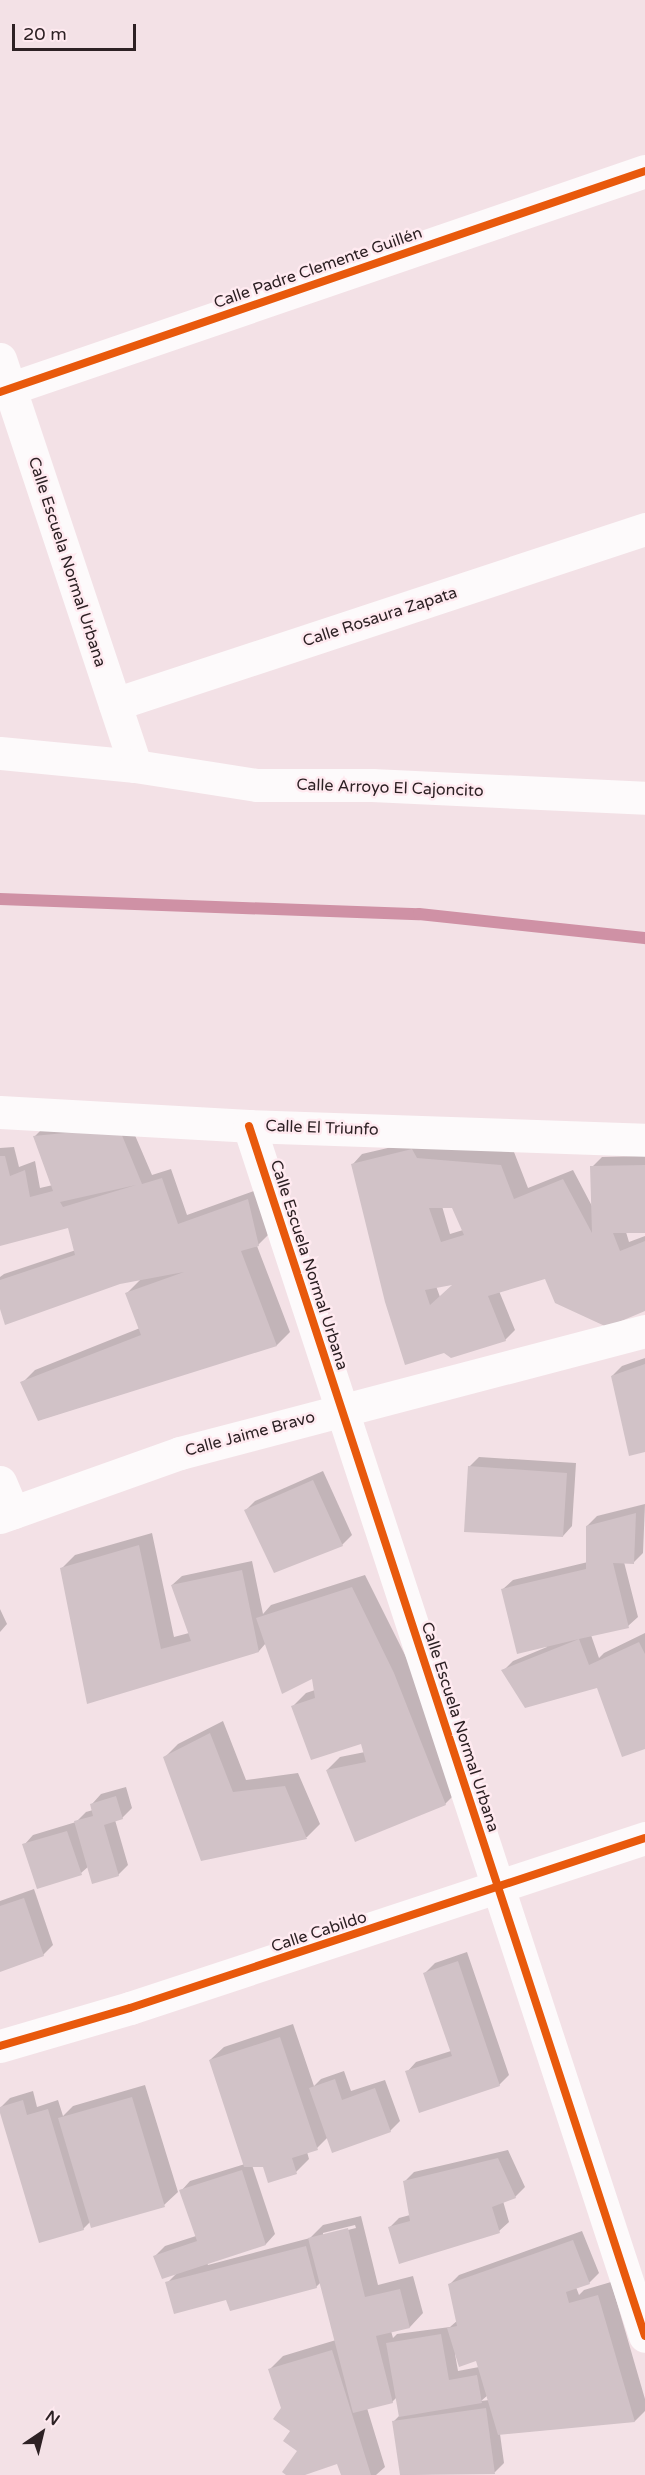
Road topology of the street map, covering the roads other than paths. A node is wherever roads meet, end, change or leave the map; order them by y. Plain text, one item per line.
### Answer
1 (645, 171) edge
2 (3, 380) edge
3 (645, 529) edge
4 (115, 704) junction
5 (0, 753) edge
6 (135, 766) junction
7 (645, 798) edge
8 (0, 1113) edge
9 (249, 1126) junction
10 (645, 1140) edge
11 (645, 1330) edge
12 (342, 1408) junction
13 (0, 1482) edge
14 (6, 1514) edge
15 (645, 1838) edge
16 (498, 1888) junction
17 (0, 2046) edge
18 (645, 2336) edge

1 - 2 street, Calle Padre Clemente Guillén
2 - 4 street, Calle Escuela Normal Urbana
3 - 4 street, Calle Rosaura Zapata
4 - 6 street, Calle Escuela Normal Urbana
5 - 6 street
6 - 7 street, Calle Arroyo El Cajoncito
8 - 9 street, Calle El Triunfo
9 - 10 street, Calle El Triunfo
9 - 12 street, Calle Escuela Normal Urbana
11 - 12 street, Calle Jaime Bravo
12 - 14 street, Calle Jaime Bravo
12 - 16 street, Calle Escuela Normal Urbana
13 - 14 street
15 - 16 street, Calle Cabildo
16 - 17 street, Calle Cabildo
16 - 18 street, Calle Escuela Normal Urbana

